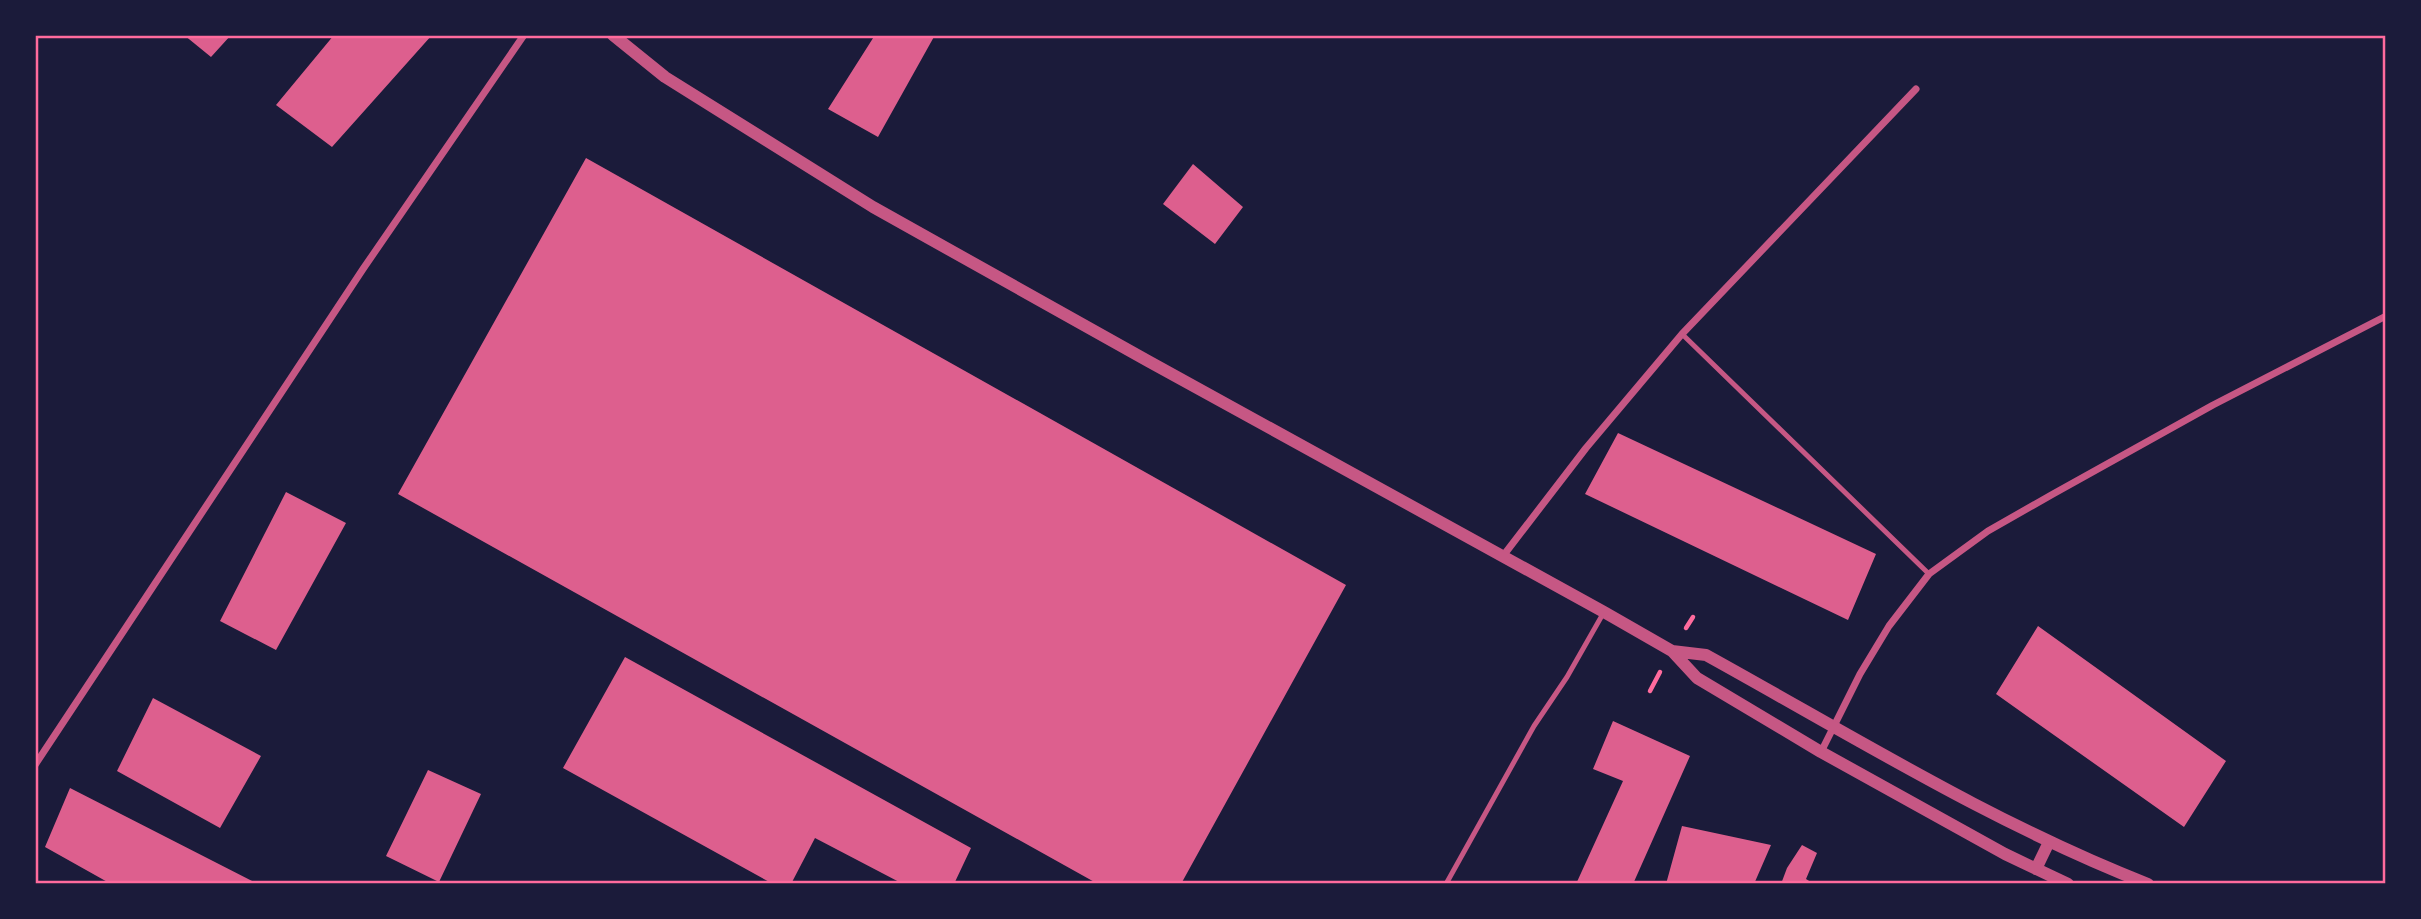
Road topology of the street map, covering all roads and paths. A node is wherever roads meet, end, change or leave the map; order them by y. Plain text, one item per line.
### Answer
1 (524, 35) edge
2 (613, 35) edge
3 (1916, 89) dead end
4 (2386, 316) edge
5 (1682, 334) junction
6 (1503, 555) junction
7 (1928, 574) junction
8 (1604, 612) junction
9 (1672, 651) junction
10 (1834, 726) junction
11 (1821, 752) junction
12 (35, 765) edge
13 (2049, 842) junction
14 (2036, 869) junction
15 (1446, 884) edge
16 (2068, 884) edge
17 (2147, 884) edge

1 - 12 street
2 - 6 street
3 - 5 street
4 - 7 street
5 - 6 street
5 - 7 lane
6 - 8 street
7 - 10 street
8 - 9 street
8 - 15 lane
9 - 10 street
9 - 11 street
10 - 11 street
10 - 13 street
11 - 14 street
13 - 14 street
13 - 17 street
14 - 16 street

